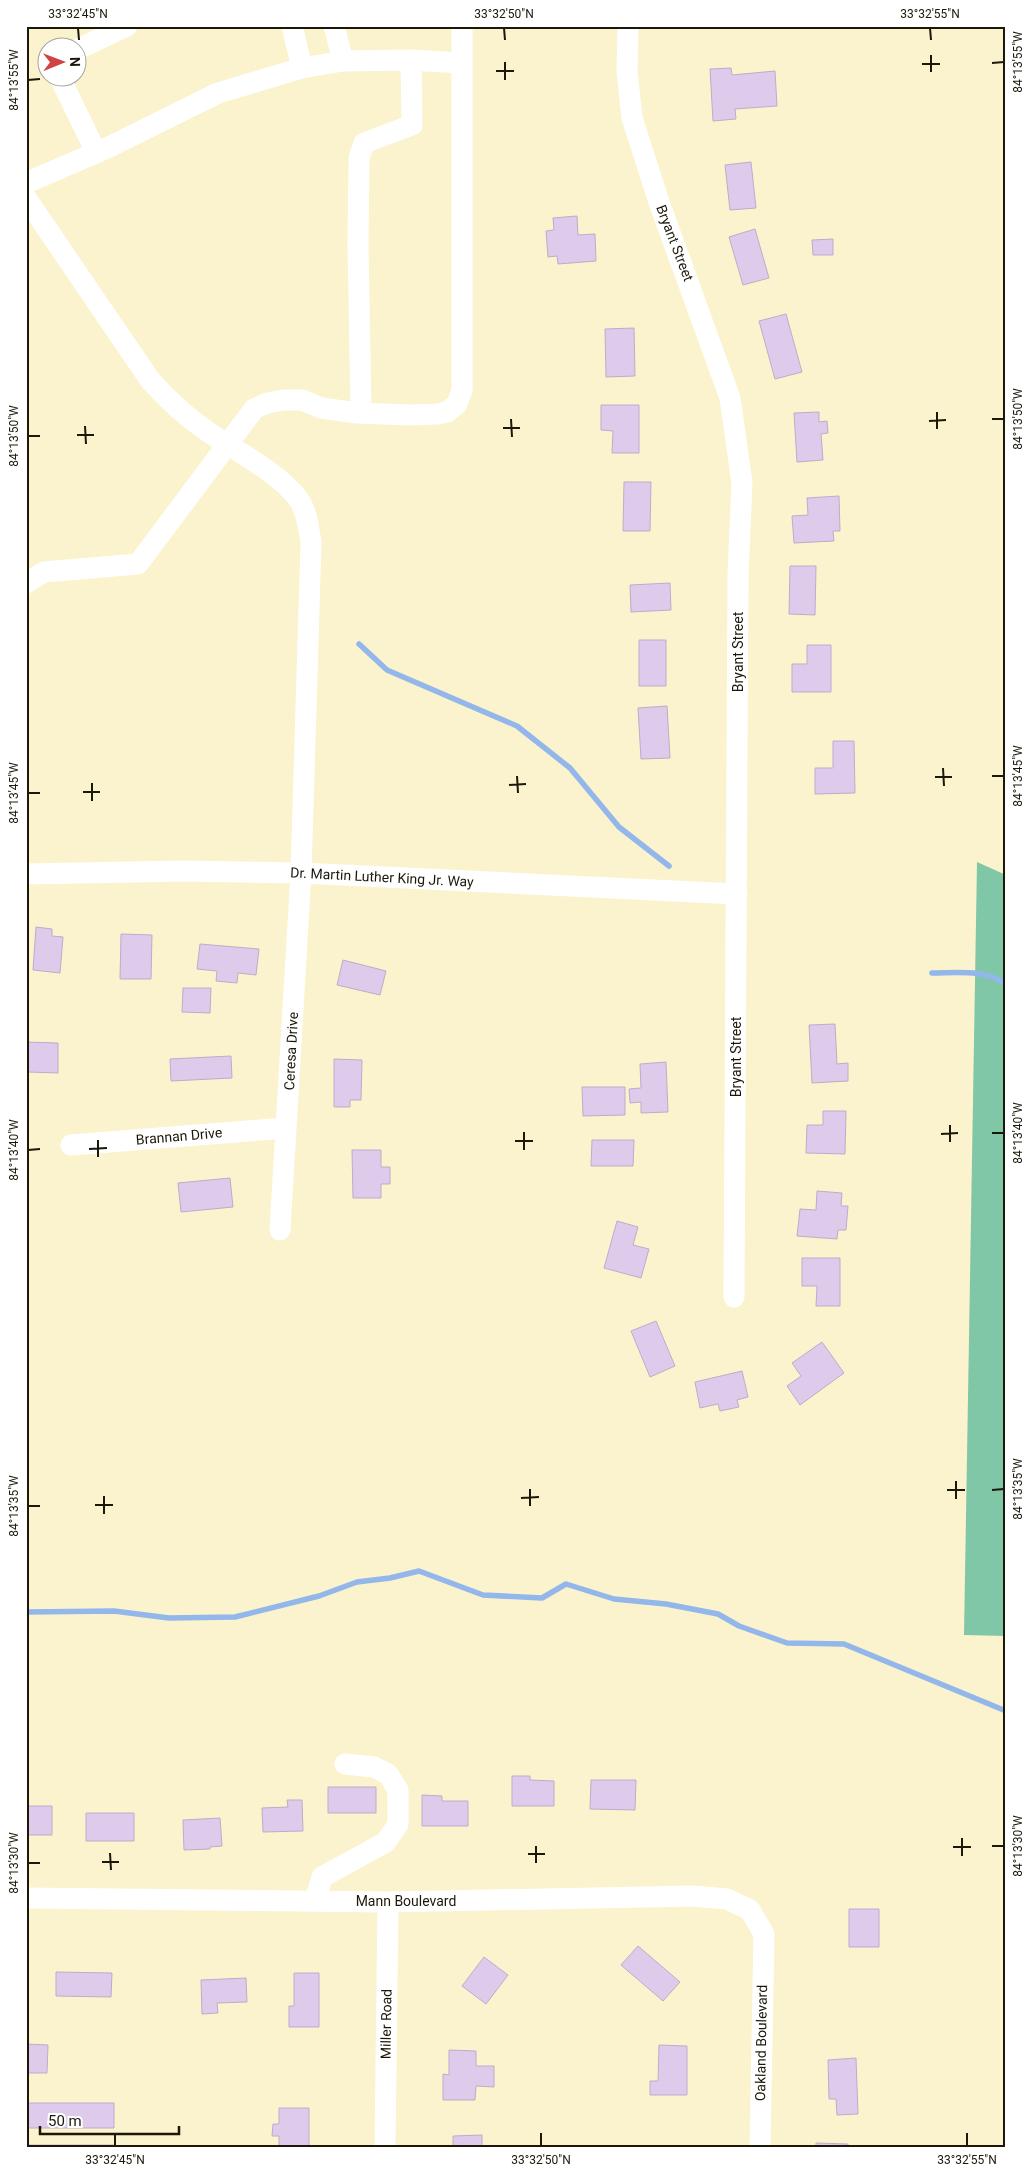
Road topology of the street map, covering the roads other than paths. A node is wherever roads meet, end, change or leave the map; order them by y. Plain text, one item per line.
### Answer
1 (127, 26) edge
2 (292, 26) edge
3 (334, 26) edge
4 (462, 26) edge
5 (628, 26) edge
6 (88, 44) edge
7 (411, 60) junction
8 (343, 61) junction
9 (462, 62) junction
10 (302, 68) junction
11 (65, 88) edge
12 (96, 152) junction
13 (26, 183) edge
14 (26, 198) edge
15 (361, 413) junction
16 (226, 444) junction
17 (26, 583) edge
18 (301, 873) junction
19 (26, 874) edge
20 (737, 894) junction
21 (286, 1128) junction
22 (71, 1145) dead end
23 (280, 1230) dead end
24 (734, 1296) dead end
25 (345, 1764) dead end
26 (26, 1898) edge
27 (315, 1901) junction
28 (388, 1902) junction
29 (764, 1940) joint
30 (385, 2147) edge
31 (760, 2147) edge

1 - 6 street
2 - 10 street
3 - 8 street
4 - 9 street
5 - 20 street, Bryant Street
7 - 8 street
7 - 9 street
7 - 15 street
8 - 10 street
9 - 15 street
10 - 12 street
11 - 12 street
12 - 13 street
14 - 16 street, Ceresa Drive
15 - 16 street
16 - 17 street
16 - 18 street, Ceresa Drive
18 - 19 street, Dr. Martin Luther King Jr. Way
18 - 20 street, Dr. Martin Luther King Jr. Way
18 - 21 street, Ceresa Drive
20 - 24 street, Bryant Street
21 - 22 street, Brannan Drive
21 - 23 street, Ceresa Drive
25 - 27 street
26 - 27 street, Mann Boulevard
27 - 28 street, Mann Boulevard
28 - 29 street, Mann Boulevard
28 - 30 street, Miller Road
29 - 31 street, Oakland Boulevard

